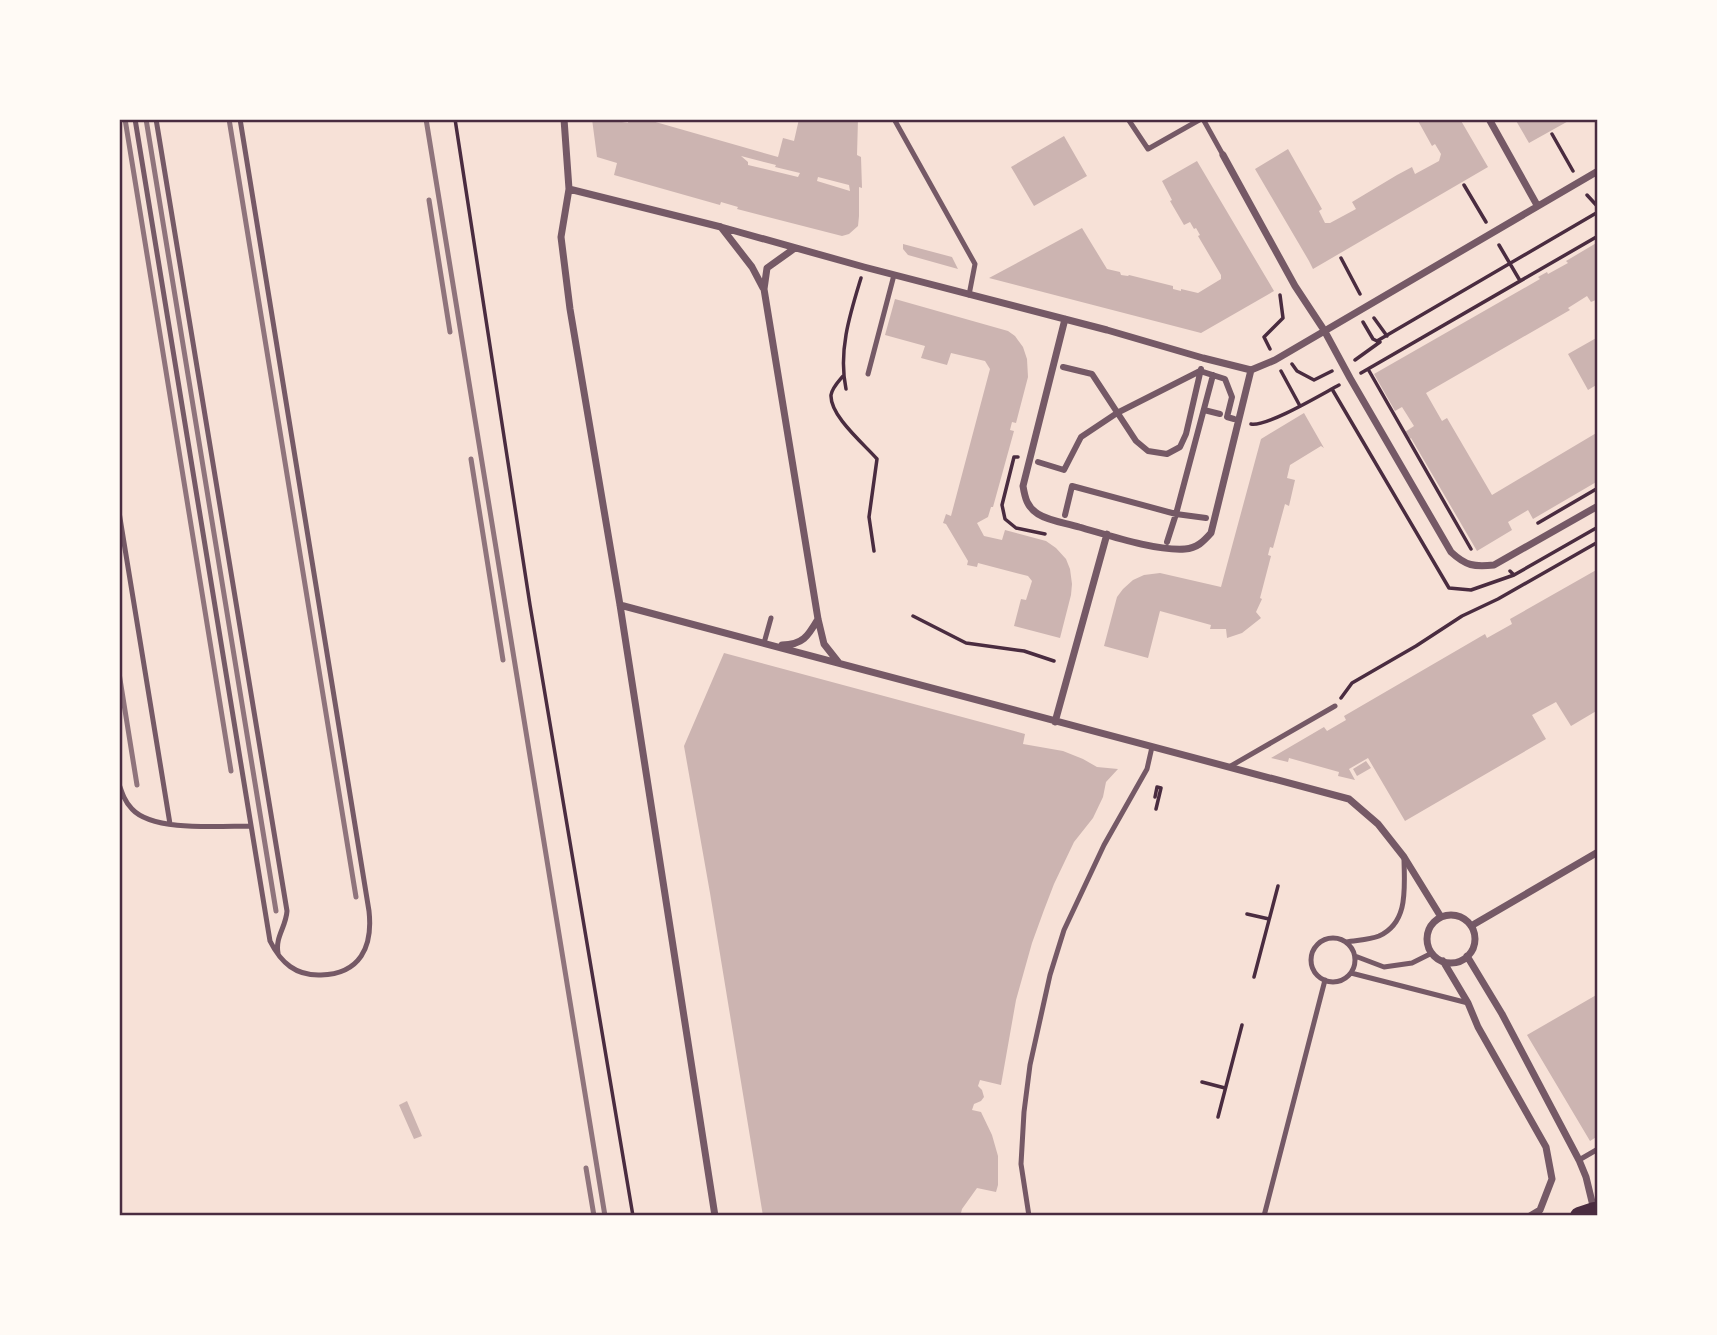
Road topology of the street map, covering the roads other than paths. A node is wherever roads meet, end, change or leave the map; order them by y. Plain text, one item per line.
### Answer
1 (135, 119) edge
2 (156, 119) edge
3 (240, 119) edge
4 (564, 119) edge
5 (894, 119) edge
6 (1128, 119) edge
7 (1202, 119) edge
8 (1489, 119) edge
9 (1223, 155) joint
10 (1598, 171) edge
11 (569, 189) junction
12 (1537, 205) junction
13 (721, 227) junction
14 (795, 248) junction
15 (894, 275) junction
16 (764, 289) junction
17 (969, 295) junction
18 (1065, 319) junction
19 (1324, 330) junction
20 (1063, 367) dead end
21 (1201, 370) junction
22 (1251, 370) junction
23 (867, 374) dead end
24 (1213, 375) junction
25 (1204, 410) junction
26 (1118, 413) junction
27 (1220, 414) dead end
28 (1234, 419) dead end
29 (1038, 462) dead end
30 (1065, 470) junction
31 (1072, 486) junction
32 (1598, 506) edge
33 (119, 512) edge
34 (1065, 514) dead end
35 (1176, 514) junction
36 (1206, 519) dead end
37 (1107, 534) junction
38 (1167, 542) dead end
39 (620, 605) junction
40 (771, 618) dead end
41 (818, 619) junction
42 (768, 644) junction
43 (840, 664) junction
44 (1335, 706) road end
45 (1055, 722) junction
46 (1152, 747) junction
47 (1229, 767) junction
48 (119, 787) edge
49 (170, 824) junction
50 (251, 826) junction
51 (1598, 852) edge
52 (1404, 857) junction
53 (1441, 917) junction
54 (1471, 926) junction
55 (1346, 942) junction
56 (1432, 953) junction
57 (1355, 956) junction
58 (1468, 956) junction
59 (1443, 961) junction
60 (283, 962) junction
61 (1351, 973) junction
62 (1325, 980) junction
63 (1468, 1003) junction
64 (1598, 1149) edge
65 (1579, 1160) junction
66 (1586, 1177) junction
67 (1598, 1180) edge
68 (1590, 1213) edge
69 (715, 1216) edge
70 (1028, 1216) edge
71 (1264, 1216) edge
72 (1531, 1216) edge

1 - 50 lane
2 - 60 lane
3 - 60 lane
4 - 11 street
5 - 17 lane
6 - 7 lane
7 - 9 lane
8 - 12 street
9 - 19 street
10 - 12 street
11 - 13 street
11 - 39 street
12 - 19 street
13 - 14 street
13 - 16 street
14 - 15 street
14 - 16 street
15 - 17 street
15 - 23 lane
16 - 41 street
17 - 18 street
18 - 22 street
18 - 37 street
19 - 22 street
19 - 32 street
20 - 26 street
21 - 24 street
21 - 26 street
21 - 26 street
22 - 37 street
24 - 25 street
24 - 28 street
25 - 27 street
25 - 35 street
26 - 30 street
29 - 30 street
30 - 31 street
31 - 34 street
31 - 35 street
33 - 49 lane
35 - 36 street
35 - 38 street
37 - 45 street
39 - 42 street
39 - 69 street
40 - 42 lane
41 - 42 street
41 - 43 street
42 - 43 street
43 - 45 street
44 - 47 lane
45 - 46 street
46 - 47 street
46 - 70 lane
47 - 52 street
48 - 49 lane
49 - 50 lane
50 - 60 lane
51 - 54 street
52 - 53 street
52 - 55 lane
53 - 54 street
53 - 56 street
54 - 58 street
55 - 57 lane
55 - 62 lane
56 - 57 lane
56 - 59 street
57 - 61 lane
58 - 59 street
58 - 65 street
59 - 63 street
61 - 62 lane
61 - 63 lane
62 - 71 lane
63 - 72 street
64 - 65 lane
65 - 66 street
66 - 67 street
66 - 68 street

